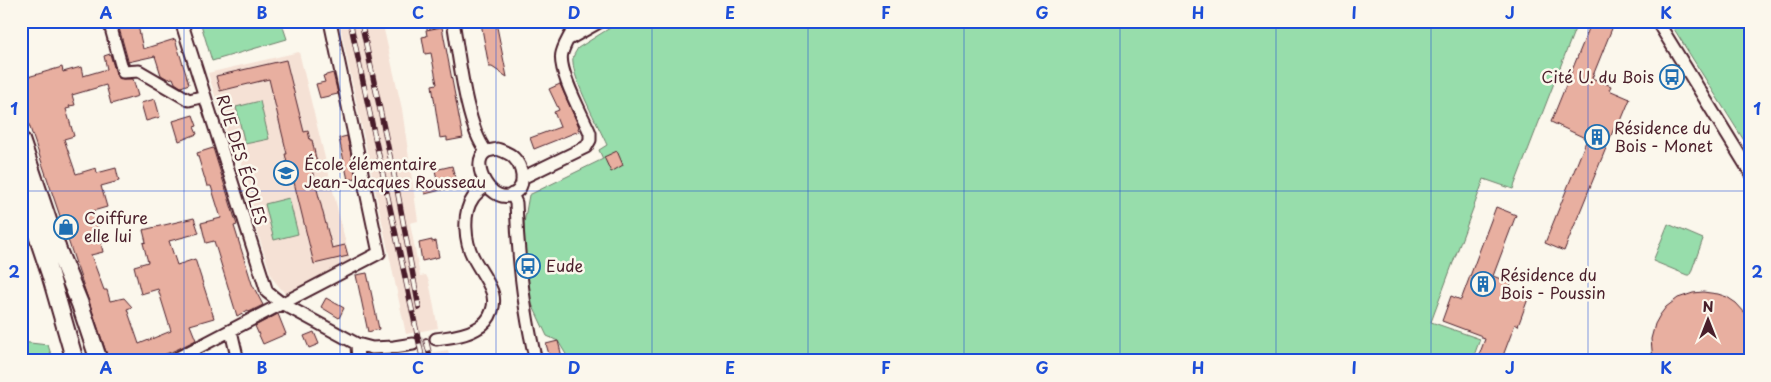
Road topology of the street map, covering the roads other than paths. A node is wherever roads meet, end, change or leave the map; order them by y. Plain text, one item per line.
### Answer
1 (109, 21) edge
2 (181, 21) edge
3 (330, 21) edge
4 (453, 21) edge
5 (578, 21) edge
6 (601, 21) edge
7 (1657, 21) edge
8 (569, 39) junction
9 (205, 96) junction
10 (21, 140) edge
11 (486, 151) junction
12 (1750, 172) edge
13 (522, 178) junction
14 (487, 185) junction
15 (21, 187) edge
16 (512, 194) junction
17 (281, 303) junction
18 (231, 331) junction
19 (436, 339) tunnel mouth
20 (358, 344) junction
21 (413, 344) tunnel mouth
22 (75, 361) edge
23 (100, 361) edge
24 (172, 361) edge
25 (238, 361) edge
26 (358, 361) edge
27 (536, 361) edge

1 - 9 street
2 - 9 street, RUE DES ÉCOLES
3 - 17 street
4 - 11 street
5 - 8 street
6 - 8 street
7 - 12 street
8 - 13 street
9 - 17 street, RUE DES ÉCOLES
10 - 23 main road
11 - 13 street
11 - 14 street
13 - 16 street
14 - 16 street
14 - 19 street
15 - 22 main road
16 - 27 street
17 - 18 street
17 - 20 street, RUE DES ÉCOLES
18 - 24 street
18 - 25 street
20 - 21 street, RUE DES ÉCOLES
20 - 26 street

